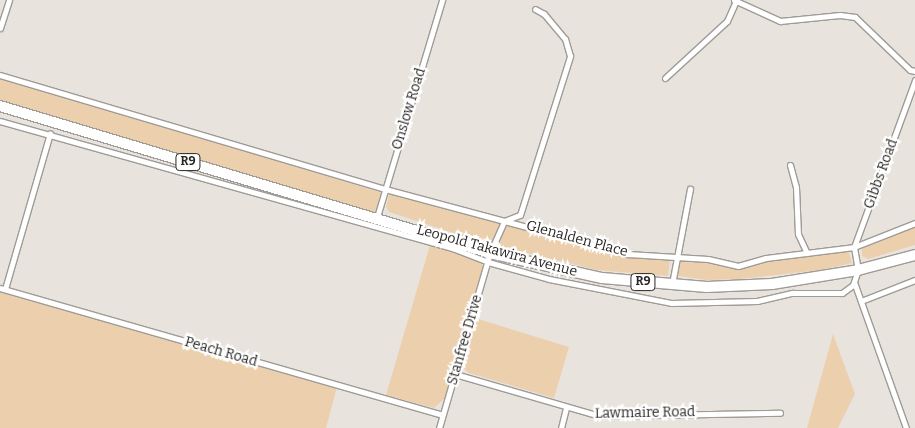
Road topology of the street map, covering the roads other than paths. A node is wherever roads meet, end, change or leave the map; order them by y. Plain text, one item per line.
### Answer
1 (9, 0) edge
2 (442, 0) edge
3 (735, 0) edge
4 (535, 9) dead end
5 (0, 28) edge
6 (915, 70) edge
7 (0, 75) edge
8 (665, 78) dead end
9 (915, 80) edge
10 (0, 106) edge
11 (0, 120) edge
12 (50, 133) junction
13 (790, 165) dead end
14 (385, 189) junction
15 (690, 189) dead end
16 (295, 193) junction
17 (283, 200) junction
18 (377, 217) junction
19 (504, 221) junction
20 (915, 223) edge
21 (392, 227) junction
22 (854, 248) junction
23 (807, 253) junction
24 (915, 254) edge
25 (489, 257) junction
26 (676, 258) junction
27 (858, 270) junction
28 (915, 280) edge
29 (854, 282) junction
30 (672, 284) junction
31 (3, 289) edge
32 (861, 301) junction
33 (456, 374) junction
34 (566, 408) junction
35 (780, 413) dead end
36 (442, 415) junction
37 (439, 428) edge
38 (560, 428) edge
39 (906, 428) edge

1 - 5 street
2 - 14 street, Onslow Road
3 - 6 street
3 - 8 street
4 - 19 street
7 - 14 street, Glenalden Place
9 - 22 street, Gibbs Road
10 - 16 highway, R9
11 - 12 street
12 - 17 street
12 - 31 street
13 - 23 street
14 - 18 street, Onslow Road
14 - 19 street, Glenalden Place
15 - 26 street
16 - 17 street
16 - 18 highway, R9
17 - 21 street
18 - 21 highway, Leopold Takawira Avenue / R9
19 - 25 street, Stanfree Drive
19 - 26 street, Glenalden Place
20 - 22 street, Glenalden Place
21 - 25 highway, Leopold Takawira Avenue / R9
22 - 23 street, Glenalden Place
22 - 27 street
23 - 26 street, Glenalden Place
24 - 27 highway, Leopold Takawira Avenue / R9
25 - 29 street
25 - 30 highway, Leopold Takawira Avenue / R9
25 - 33 street, Stanfree Drive
26 - 30 street
27 - 29 street
27 - 30 highway, Leopold Takawira Avenue / R9
28 - 32 street
29 - 32 street
31 - 36 street, Peach Road
32 - 39 street
33 - 34 street, Lawmaire Road
33 - 36 street, Stanfree Drive
34 - 35 street, Lawmaire Road
34 - 38 street
36 - 37 street, Stanfree Drive

